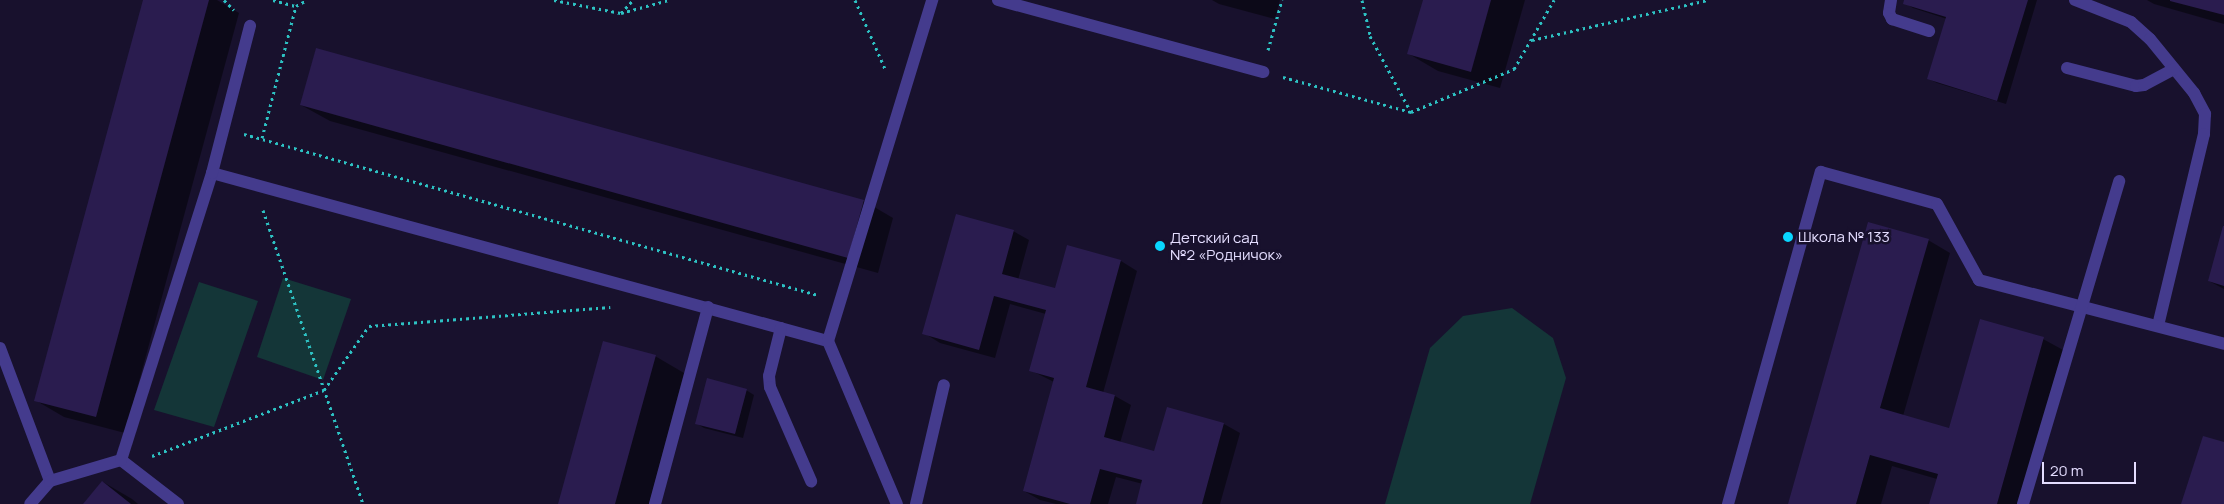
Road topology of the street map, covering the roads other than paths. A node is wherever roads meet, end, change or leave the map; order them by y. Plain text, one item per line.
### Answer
1 (932, 0) edge
2 (998, 0) edge
3 (1891, 0) edge
4 (2075, 0) edge
5 (250, 26) dead end
6 (1929, 31) dead end
7 (2067, 68) dead end
8 (2174, 69) junction
9 (1263, 72) road end
10 (212, 173) junction
11 (2119, 181) dead end
12 (708, 307) junction
13 (2081, 308) junction
14 (2158, 325) junction
15 (781, 328) junction
16 (828, 342) junction
17 (2224, 344) edge
18 (0, 348) edge
19 (944, 385) dead end
20 (124, 463) junction
21 (50, 481) junction
22 (811, 481) dead end
23 (30, 504) edge
24 (178, 504) edge
25 (655, 504) edge
26 (897, 504) edge
27 (916, 504) edge
28 (1728, 504) edge
29 (2023, 504) edge

1 - 16 lane
2 - 9 lane
3 - 6 lane
4 - 8 lane
5 - 10 lane
7 - 8 lane
8 - 14 lane
10 - 12 lane
10 - 20 lane
11 - 13 lane
12 - 15 lane
12 - 25 lane
13 - 14 lane
13 - 28 lane
13 - 29 lane
14 - 17 lane
15 - 16 lane
15 - 22 lane
16 - 26 lane
18 - 21 lane
19 - 27 lane
20 - 21 lane
20 - 24 lane
21 - 23 lane

